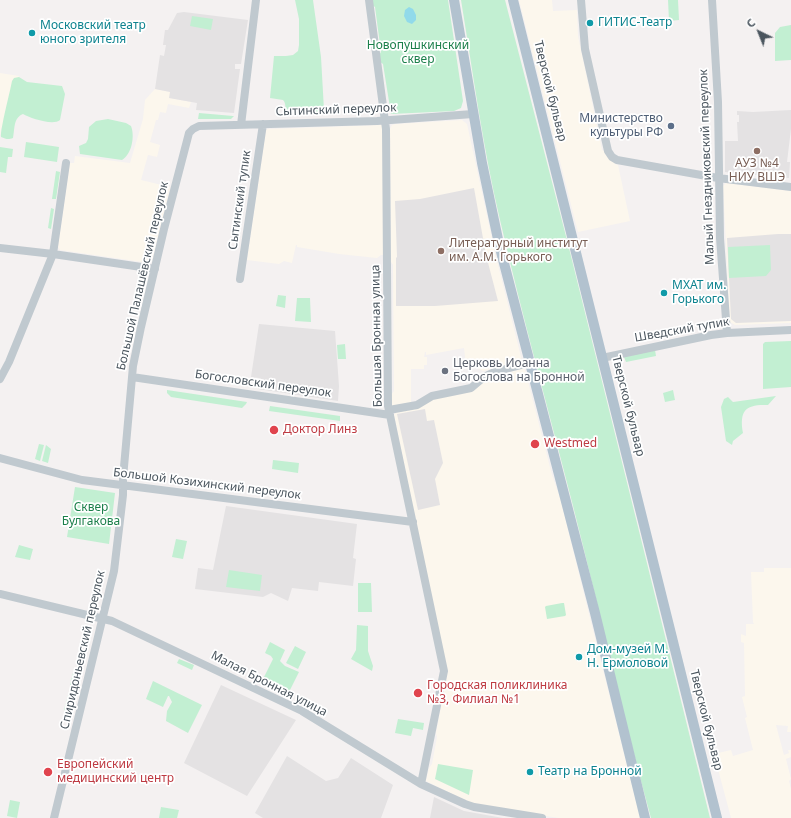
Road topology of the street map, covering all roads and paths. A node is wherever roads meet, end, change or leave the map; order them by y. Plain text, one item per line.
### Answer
1 (256, 0) edge
2 (369, 0) edge
3 (454, 0) edge
4 (513, 0) edge
5 (581, 0) edge
6 (712, 0) edge
7 (473, 114) junction
8 (385, 120) junction
9 (263, 124) junction
10 (241, 125) junction
11 (199, 126) joint
12 (66, 163) dead end
13 (718, 178) junction
14 (791, 187) edge
15 (0, 248) edge
16 (53, 254) junction
17 (155, 269) junction
18 (240, 279) dead end
19 (791, 330) edge
20 (727, 333) junction
21 (602, 358) junction
22 (529, 363) junction
23 (132, 377) junction
24 (0, 379) edge
25 (390, 413) junction
26 (0, 458) edge
27 (123, 486) junction
28 (413, 522) junction
29 (0, 594) edge
30 (103, 619) junction
31 (421, 784) junction
32 (54, 818) edge
33 (542, 818) edge
34 (645, 818) edge
35 (717, 818) edge

1 - 10 street
2 - 8 street, Большая Бронная улица
3 - 7 main road
4 - 21 main road, Тверской бульвар
5 - 13 street
6 - 13 street, Малый Гнездниковский переулок
7 - 8 street, Сытинский переулок
7 - 22 main road
8 - 9 street, Сытинский переулок
8 - 25 street, Большая Бронная улица
9 - 10 street, Сытинский переулок
9 - 18 street, Сытинский тупик
10 - 11 street, Сытинский переулок
11 - 17 street, Большой Палашёвский переулок
12 - 16 street
13 - 14 street
13 - 20 street, Малый Гнездниковский переулок
15 - 16 street
16 - 17 street
16 - 24 street
17 - 23 street, Большой Палашёвский переулок
19 - 20 street, Шведский тупик
20 - 21 street, Шведский тупик
21 - 35 main road, Тверской бульвар
22 - 25 street, Богословский переулок
22 - 34 main road
23 - 25 street, Богословский переулок
23 - 27 street, Большой Палашёвский переулок
25 - 28 street, Большая Бронная улица
26 - 27 street, Большой Козихинский переулок
27 - 28 street, Большой Козихинский переулок
27 - 30 street, Спиридоньевский переулок
28 - 31 street, Большая Бронная улица
29 - 30 street, Малая Бронная улица
30 - 31 street, Малая Бронная улица
30 - 32 street, Спиридоньевский переулок
31 - 33 street, Малая Бронная улица

